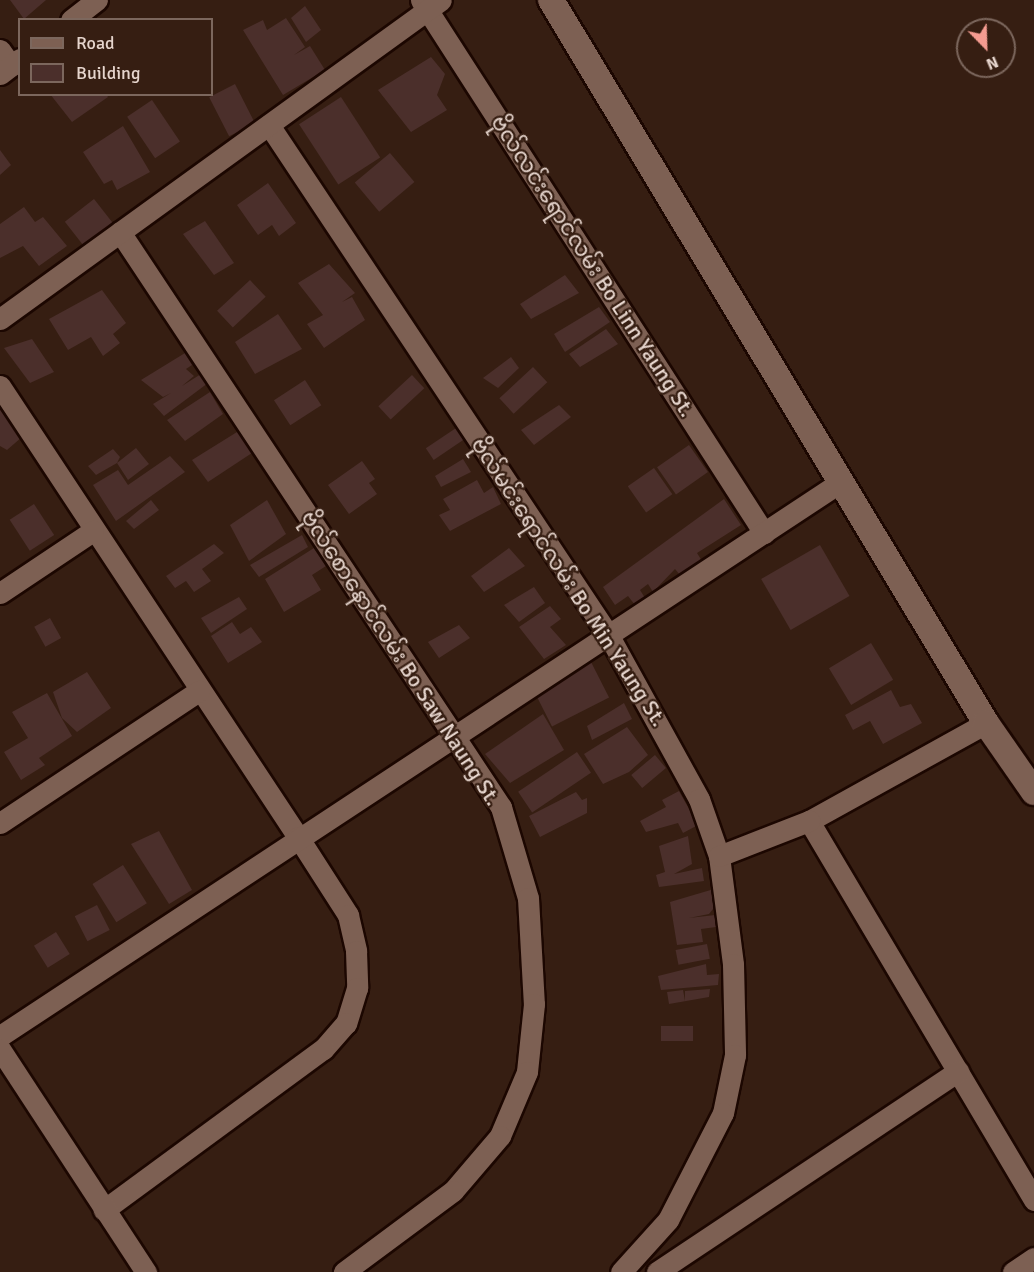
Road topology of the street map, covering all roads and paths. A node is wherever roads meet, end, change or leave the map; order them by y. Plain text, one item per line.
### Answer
1 (97, 0) edge
2 (551, 0) edge
3 (430, 3) edge
4 (74, 18) edge
5 (269, 124) junction
6 (120, 232) junction
7 (0, 319) edge
8 (0, 386) edge
9 (842, 481) junction
10 (93, 531) junction
11 (764, 532) junction
12 (0, 593) edge
13 (609, 636) junction
14 (199, 691) junction
15 (986, 723) junction
16 (455, 739) junction
17 (1034, 792) edge
18 (809, 821) junction
19 (0, 823) edge
20 (298, 837) junction
21 (718, 856) junction
22 (0, 1036) edge
23 (0, 1049) edge
24 (958, 1071) junction
25 (1034, 1200) edge
26 (104, 1210) junction
27 (1034, 1258) edge
28 (146, 1272) edge
29 (344, 1272) edge
30 (621, 1272) edge
31 (657, 1272) edge
32 (1013, 1272) edge

1 - 4 street
2 - 9 street
3 - 5 street
3 - 11 street, ဗိုလ်လင်းရောင်လမ်း Bo Linn Yaung St.
5 - 6 street
5 - 13 street, ဗိုလ်မင်းရောင်လမ်း Bo Min Yaung St.
6 - 7 street
6 - 16 street, ဗိုလ်စောနောင်လမ်း Bo Saw Naung St.
8 - 10 street
9 - 11 street
9 - 15 street
10 - 12 street
10 - 14 street
11 - 13 street
13 - 16 street
13 - 21 street, ဗိုလ်မင်းရောင်လမ်း Bo Min Yaung St.
14 - 19 street
14 - 20 street
15 - 17 street
15 - 18 street
16 - 20 street
16 - 29 street, ဗိုလ်စောနောင်လမ်း Bo Saw Naung St.
18 - 21 street
18 - 24 street
20 - 22 street
20 - 26 street
21 - 30 street, ဗိုလ်မင်းရောင်လမ်း Bo Min Yaung St.
23 - 26 street
24 - 25 street
24 - 31 street
26 - 28 street
27 - 32 street

